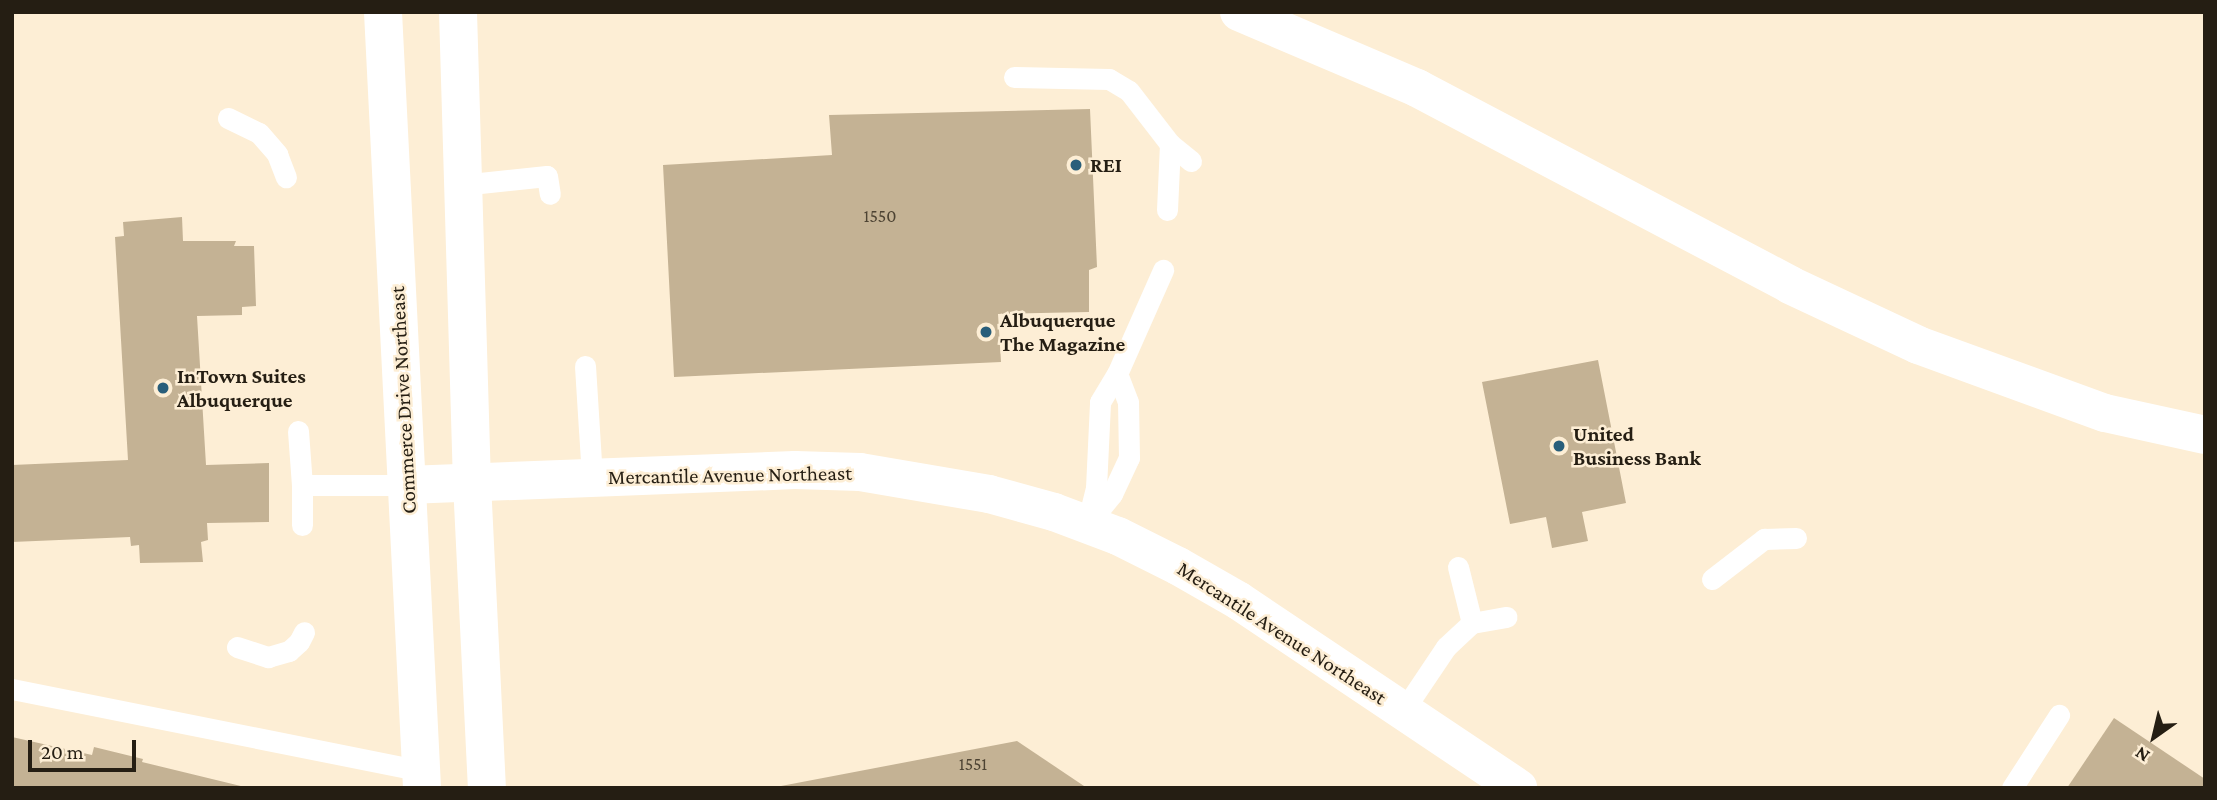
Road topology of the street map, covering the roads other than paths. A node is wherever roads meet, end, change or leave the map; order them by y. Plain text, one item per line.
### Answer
1 (383, 12) edge
2 (458, 12) edge
3 (1239, 12) edge
4 (1014, 77) dead end
5 (228, 118) dead end
6 (1170, 144) junction
7 (1191, 161) dead end
8 (286, 177) dead end
9 (461, 185) junction
10 (550, 194) dead end
11 (1167, 211) dead end
12 (1163, 270) dead end
13 (585, 366) dead end
14 (1117, 374) junction
15 (298, 432) dead end
16 (2205, 435) edge
17 (592, 478) junction
18 (472, 483) junction
19 (302, 485) junction
20 (407, 485) junction
21 (1087, 524) junction
22 (302, 525) dead end
23 (1796, 538) dead end
24 (1458, 567) dead end
25 (1712, 579) dead end
26 (1506, 617) dead end
27 (1472, 623) junction
28 (304, 632) dead end
29 (237, 647) dead end
30 (12, 689) edge
31 (1403, 711) junction
32 (2059, 715) dead end
33 (421, 779) edge
34 (487, 788) edge
35 (1518, 788) edge
36 (2012, 788) edge

1 - 20 street, Commerce Drive Northeast
2 - 9 street
3 - 16 street
4 - 6 lane
5 - 8 lane
6 - 7 lane
6 - 11 lane
9 - 10 lane
9 - 18 street
12 - 14 lane
13 - 17 lane
14 - 21 lane
14 - 21 lane
15 - 19 lane
17 - 18 street, Mercantile Avenue Northeast
17 - 21 street, Mercantile Avenue Northeast
18 - 20 street, Mercantile Avenue Northeast
18 - 34 street
19 - 20 lane
19 - 22 lane
20 - 33 street, Commerce Drive Northeast
21 - 31 street, Mercantile Avenue Northeast
23 - 25 lane
24 - 27 lane
26 - 27 lane
27 - 31 lane
28 - 29 lane
30 - 33 lane
31 - 35 street, Mercantile Avenue Northeast
32 - 36 lane

